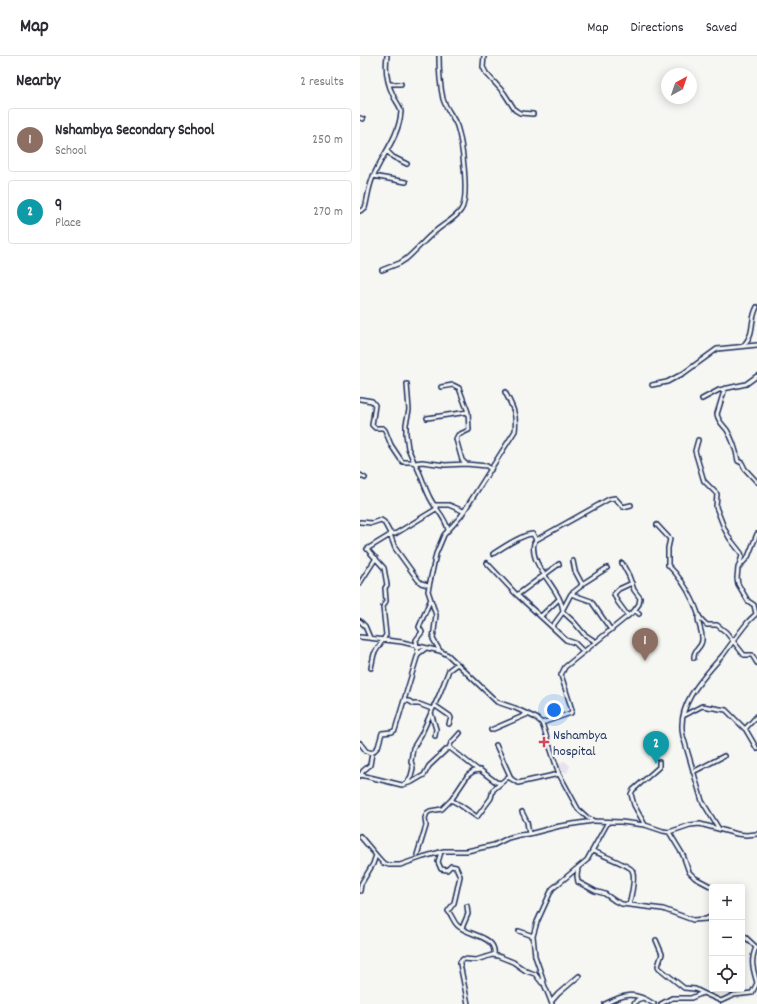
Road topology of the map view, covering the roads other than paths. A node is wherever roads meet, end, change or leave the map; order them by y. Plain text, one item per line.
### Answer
1 (387, 56) edge
2 (439, 56) edge
3 (484, 56) edge
4 (389, 84) junction
5 (401, 84) dead end
6 (532, 114) dead end
7 (387, 151) junction
8 (407, 164) dead end
9 (373, 176) junction
10 (406, 182) dead end
11 (360, 211) edge
12 (382, 270) dead end
13 (757, 308) edge
14 (757, 345) edge
15 (743, 346) junction
16 (757, 376) edge
17 (407, 384) dead end
18 (652, 385) dead end
19 (441, 388) dead end
20 (725, 388) junction
21 (505, 392) dead end
22 (360, 399) edge
23 (702, 399) dead end
24 (468, 412) junction
25 (427, 418) dead end
26 (698, 440) dead end
27 (414, 463) junction
28 (495, 463) junction
29 (466, 464) junction
30 (488, 466) junction
31 (490, 470) junction
32 (360, 476) edge
33 (366, 478) dead end
34 (757, 482) edge
35 (434, 505) junction
36 (631, 505) dead end
37 (436, 509) junction
38 (463, 511) junction
39 (360, 522) edge
40 (657, 525) dead end
41 (448, 530) junction
42 (390, 534) junction
43 (757, 534) edge
44 (536, 540) junction
45 (493, 554) dead end
46 (376, 558) junction
47 (573, 561) dead end
48 (488, 563) dead end
49 (622, 563) dead end
50 (559, 564) dead end
51 (607, 568) dead end
52 (738, 568) junction
53 (360, 575) edge
54 (544, 575) junction
55 (364, 577) junction
56 (360, 583) edge
57 (632, 583) junction
58 (582, 584) junction
59 (428, 586) junction
60 (571, 594) junction
61 (517, 595) junction
62 (559, 599) junction
63 (430, 601) junction
64 (563, 611) junction
65 (634, 611) junction
66 (639, 614) dead end
67 (697, 615) junction
68 (541, 616) junction
69 (628, 616) junction
70 (360, 621) edge
71 (552, 627) junction
72 (611, 630) junction
73 (360, 636) edge
74 (370, 638) junction
75 (383, 639) junction
76 (433, 639) junction
77 (596, 642) junction
78 (732, 642) junction
79 (417, 645) junction
80 (426, 648) junction
81 (431, 649) junction
82 (440, 650) junction
83 (584, 652) junction
84 (418, 656) junction
85 (694, 658) dead end
86 (757, 663) edge
87 (457, 664) junction
88 (371, 668) dead end
89 (404, 701) junction
90 (433, 709) junction
91 (528, 714) junction
92 (683, 716) junction
93 (757, 716) edge
94 (542, 723) junction
95 (449, 724) dead end
96 (745, 729) junction
97 (491, 730) dead end
98 (460, 734) dead end
99 (435, 736) dead end
100 (360, 743) edge
101 (496, 745) dead end
102 (448, 748) junction
103 (757, 749) edge
104 (372, 753) junction
105 (724, 756) dead end
106 (659, 762) dead end
107 (478, 770) junction
108 (693, 772) junction
109 (559, 774) junction
110 (360, 776) edge
111 (511, 778) junction
112 (407, 783) junction
113 (501, 783) junction
114 (451, 800) junction
115 (522, 812) dead end
116 (594, 821) junction
117 (608, 822) junction
118 (645, 825) junction
119 (719, 829) junction
120 (669, 832) junction
121 (529, 834) junction
122 (757, 834) edge
123 (360, 836) edge
124 (593, 851) junction
125 (441, 852) junction
126 (376, 855) junction
127 (417, 855) dead end
128 (578, 868) junction
129 (361, 883) edge
130 (709, 885) edge
131 (360, 891) edge
132 (629, 905) junction
133 (467, 906) dead end
134 (709, 918) edge
135 (462, 928) junction
136 (519, 931) dead end
137 (533, 936) junction
138 (745, 937) edge
139 (656, 940) dead end
140 (757, 947) edge
141 (494, 955) junction
142 (579, 976) dead end
143 (757, 983) edge
144 (544, 984) junction
145 (703, 993) junction
146 (642, 998) junction
147 (721, 1002) edge
148 (552, 1003) edge
149 (468, 1004) edge
150 (604, 1004) edge
151 (634, 1004) edge
152 (654, 1004) edge
153 (661, 1004) edge

1 - 4 street
2 - 12 street
3 - 6 street
4 - 5 street
4 - 7 street
7 - 8 street
7 - 9 street
9 - 10 street
9 - 11 street
13 - 15 street
14 - 15 street
15 - 18 street
16 - 20 street
17 - 27 street
19 - 24 street
20 - 23 street
20 - 34 street
21 - 28 street
22 - 27 street
24 - 25 street
24 - 29 street
26 - 52 street
27 - 29 street
27 - 35 street
28 - 30 street
28 - 31 street
29 - 30 street
30 - 31 street
31 - 38 street
32 - 33 street
35 - 37 street
35 - 38 street
36 - 44 street
37 - 41 street
37 - 42 street
38 - 41 street
39 - 42 street
40 - 67 street
41 - 59 street
42 - 46 street
42 - 59 street
43 - 52 street
44 - 45 street
44 - 54 street
46 - 55 street
46 - 75 street
47 - 58 street
48 - 61 street
49 - 57 street
50 - 54 street
51 - 58 street
52 - 78 street
53 - 55 street
54 - 61 street
54 - 62 street
55 - 56 street
57 - 65 street
57 - 69 street
58 - 60 street
59 - 63 street
60 - 64 street
60 - 72 street
61 - 68 street
62 - 64 street
62 - 68 street
63 - 76 street
63 - 79 street
64 - 71 street
64 - 77 street
65 - 66 street
65 - 69 street
67 - 78 street
67 - 85 street
68 - 71 street
69 - 72 street
70 - 74 street
71 - 83 street
72 - 77 street
73 - 74 street
74 - 75 street
75 - 79 street
75 - 88 street
76 - 81 street
76 - 82 street
77 - 83 street
78 - 86 street
78 - 92 street
79 - 80 street
79 - 84 street
80 - 81 street
80 - 84 street
81 - 82 street
82 - 87 street
83 - 94 street
84 - 89 street
87 - 90 street
87 - 91 street
89 - 90 street
89 - 104 street
90 - 95 street
90 - 99 street
90 - 112 street
91 - 94 street
91 - 97 street
92 - 96 street
92 - 108 street
93 - 96 street
94 - 109 street
96 - 103 street
98 - 102 street
100 - 104 street
101 - 111 street
102 - 107 street
102 - 112 street
104 - 110 street
105 - 108 street
106 - 118 street
107 - 113 street
107 - 114 street
108 - 119 street
109 - 111 street
109 - 116 street
110 - 112 street
111 - 113 street
113 - 114 street
114 - 127 street
115 - 121 street
116 - 117 street
116 - 121 street
117 - 118 street
117 - 124 street
118 - 120 street
119 - 120 street
119 - 122 street
120 - 130 street
121 - 125 street
123 - 126 street
124 - 128 street
124 - 132 street
125 - 126 street
125 - 135 street
126 - 129 street
128 - 132 street
128 - 137 street
129 - 131 street
132 - 134 street
133 - 135 street
135 - 141 street
136 - 137 street
137 - 144 street
138 - 140 street
139 - 145 street
140 - 143 street
141 - 144 street
141 - 149 street
142 - 148 street
143 - 147 street
144 - 148 street
145 - 147 street
145 - 153 street
146 - 150 street
146 - 151 street
146 - 152 street

